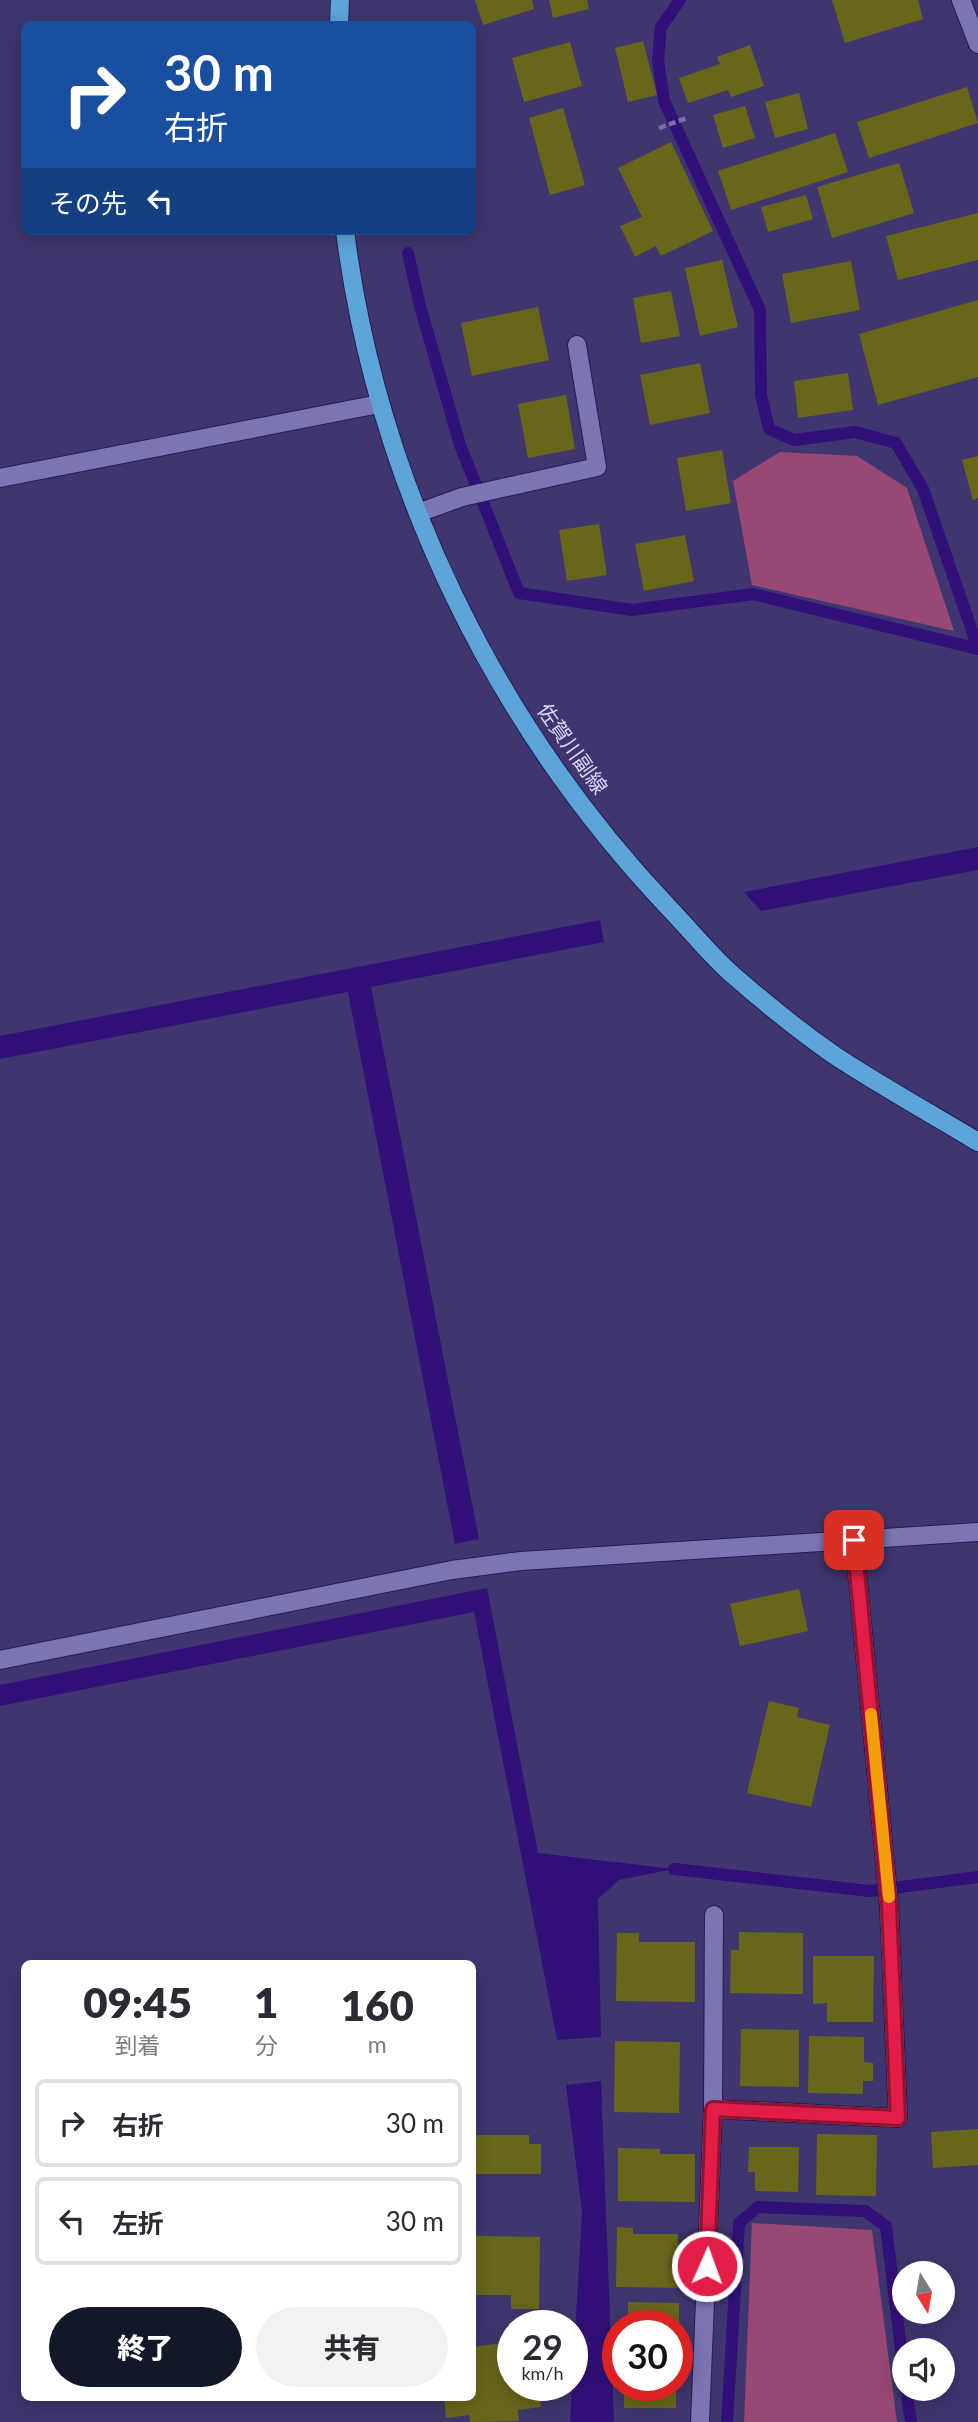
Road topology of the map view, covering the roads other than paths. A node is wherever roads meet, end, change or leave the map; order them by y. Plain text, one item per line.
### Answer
1 (340, 0) edge
2 (961, 0) edge
3 (339, 21) edge
4 (978, 44) edge
5 (346, 235) edge
6 (577, 345) dead end
7 (379, 404) junction
8 (0, 478) edge
9 (418, 513) junction
10 (978, 1142) edge
11 (978, 1532) edge
12 (854, 1540) junction
13 (0, 1660) edge
14 (714, 1915) dead end
15 (713, 2109) junction
16 (700, 2422) edge

1 - 3 main road
2 - 4 street
5 - 7 main road, 佐賀川副線
6 - 9 street
7 - 8 street
7 - 9 main road, 佐賀川副線
9 - 10 main road, 佐賀川副線
11 - 12 street
12 - 13 street
12 - 15 street
14 - 15 street
15 - 16 street

